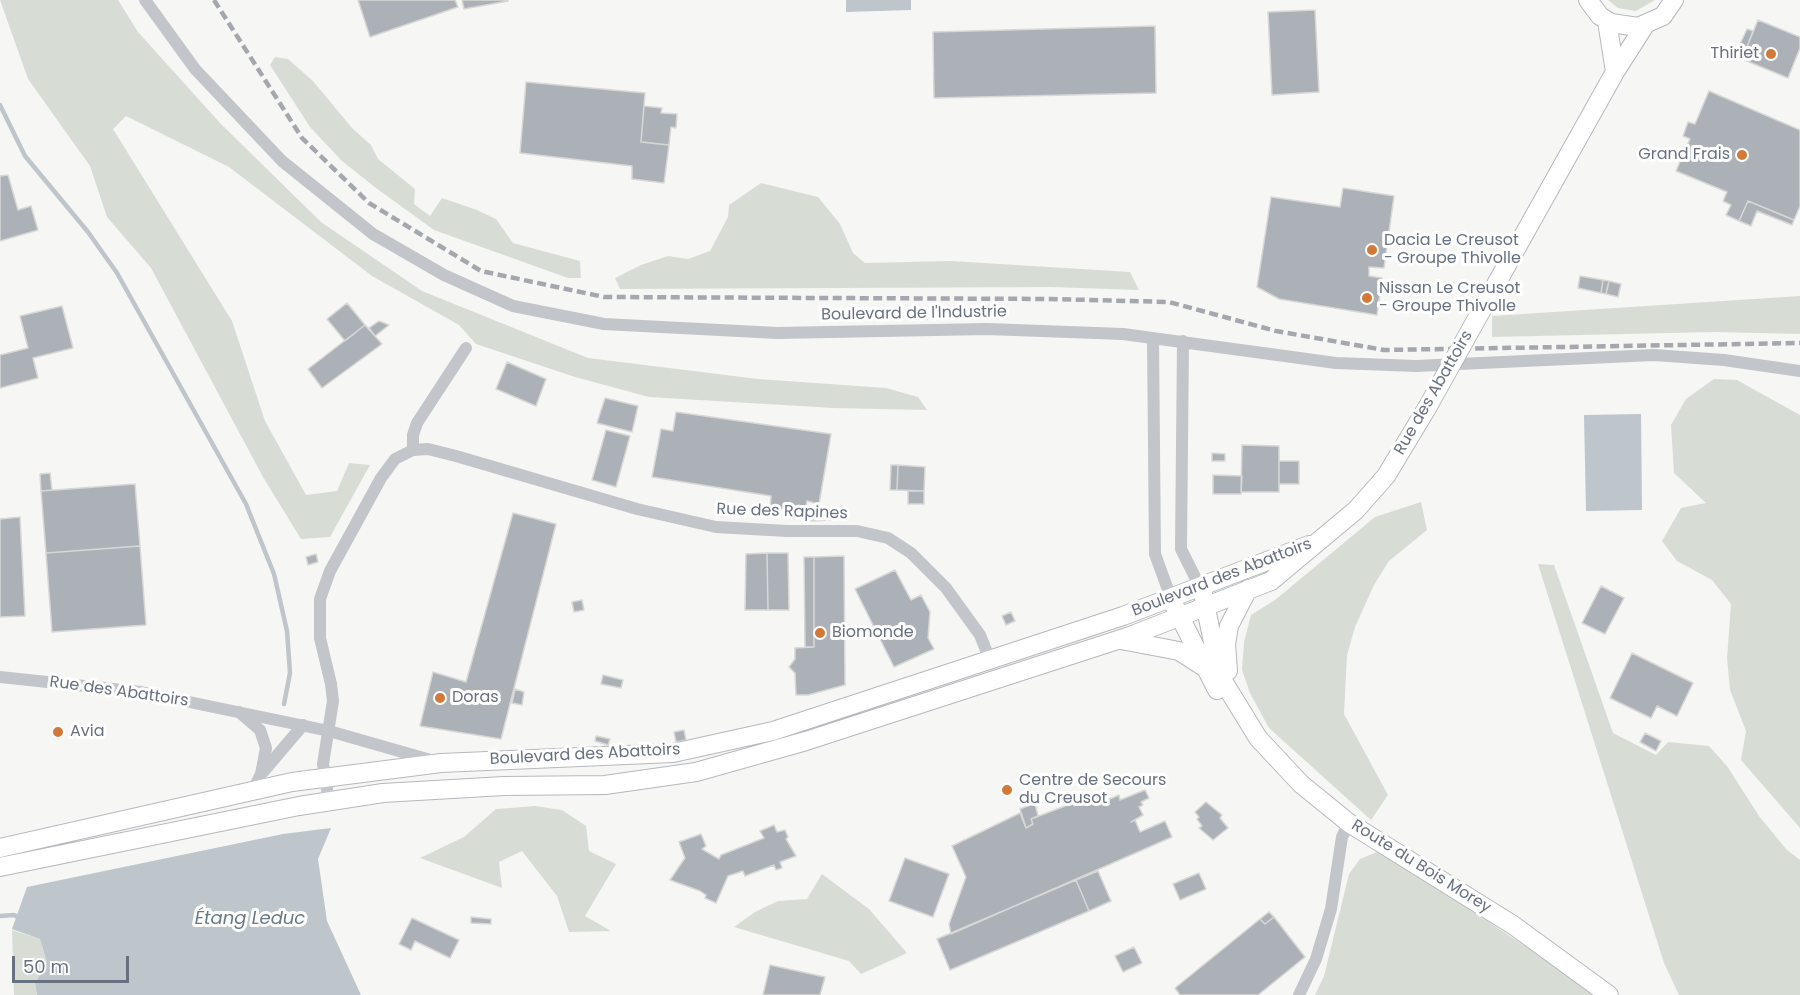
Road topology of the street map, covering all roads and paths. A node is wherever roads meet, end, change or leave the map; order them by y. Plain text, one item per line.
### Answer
1 (145, 0) edge
2 (1588, 0) edge
3 (1674, 0) edge
4 (1607, 21) junction
5 (1645, 26) junction
6 (1615, 72) junction
7 (1153, 338) junction
8 (1183, 341) junction
9 (466, 348) dead end
10 (1800, 371) edge
11 (413, 450) junction
12 (1319, 541) junction
13 (1200, 586) junction
14 (1248, 589) junction
15 (1171, 598) junction
16 (1206, 605) junction
17 (1179, 615) junction
18 (1120, 639) junction
19 (990, 660) junction
20 (1204, 666) junction
21 (0, 677) edge
22 (1232, 697) junction
23 (238, 711) junction
24 (1247, 722) junction
25 (303, 725) junction
26 (329, 731) junction
27 (441, 763) junction
28 (261, 774) junction
29 (324, 778) junction
30 (252, 792) junction
31 (329, 801) junction
32 (1350, 823) junction
33 (0, 848) edge
34 (0, 867) edge
35 (1299, 995) edge
36 (1609, 995) edge

1 - 7 street, Boulevard de l'Industrie
2 - 4 street
3 - 5 street, Rue des Abattoirs
4 - 5 street
4 - 6 street
5 - 6 street, Rue des Abattoirs
6 - 12 street, Rue des Abattoirs, bridge
7 - 8 street, Boulevard de l'Industrie
7 - 15 street
8 - 10 street, Boulevard de l'Industrie
8 - 13 street
9 - 11 street
11 - 19 street, Rue des Rapines
11 - 26 street
12 - 13 street, Boulevard des Abattoirs
12 - 14 street, Boulevard des Abattoirs
13 - 15 street, Boulevard des Abattoirs
13 - 16 street, Route du Bois Morey
14 - 16 street, Boulevard des Abattoirs
14 - 22 street, Route du Bois Morey
15 - 17 street, Route du Bois Morey
15 - 19 street, Boulevard des Abattoirs
16 - 17 street, Boulevard des Abattoirs
16 - 22 street, Route du Bois Morey
17 - 18 street, Boulevard des Abattoirs
17 - 20 street, Route du Bois Morey
18 - 20 street, Route du Bois Morey
18 - 31 street, Boulevard des Abattoirs
19 - 27 street, Boulevard des Abattoirs
20 - 24 street, Route du Bois Morey
21 - 23 street, Rue des Abattoirs
22 - 24 street, Route du Bois Morey
23 - 25 street, Rue des Abattoirs
23 - 28 street
24 - 32 street, Route du Bois Morey
25 - 26 street, Rue des Abattoirs
25 - 28 street
26 - 27 street, Rue des Abattoirs
26 - 29 street
27 - 29 street, Boulevard des Abattoirs
28 - 30 street
29 - 30 street, Boulevard des Abattoirs
29 - 31 street
30 - 33 street, Boulevard des Abattoirs
31 - 34 street, Boulevard des Abattoirs
32 - 35 street
32 - 36 street, Route du Bois Morey

